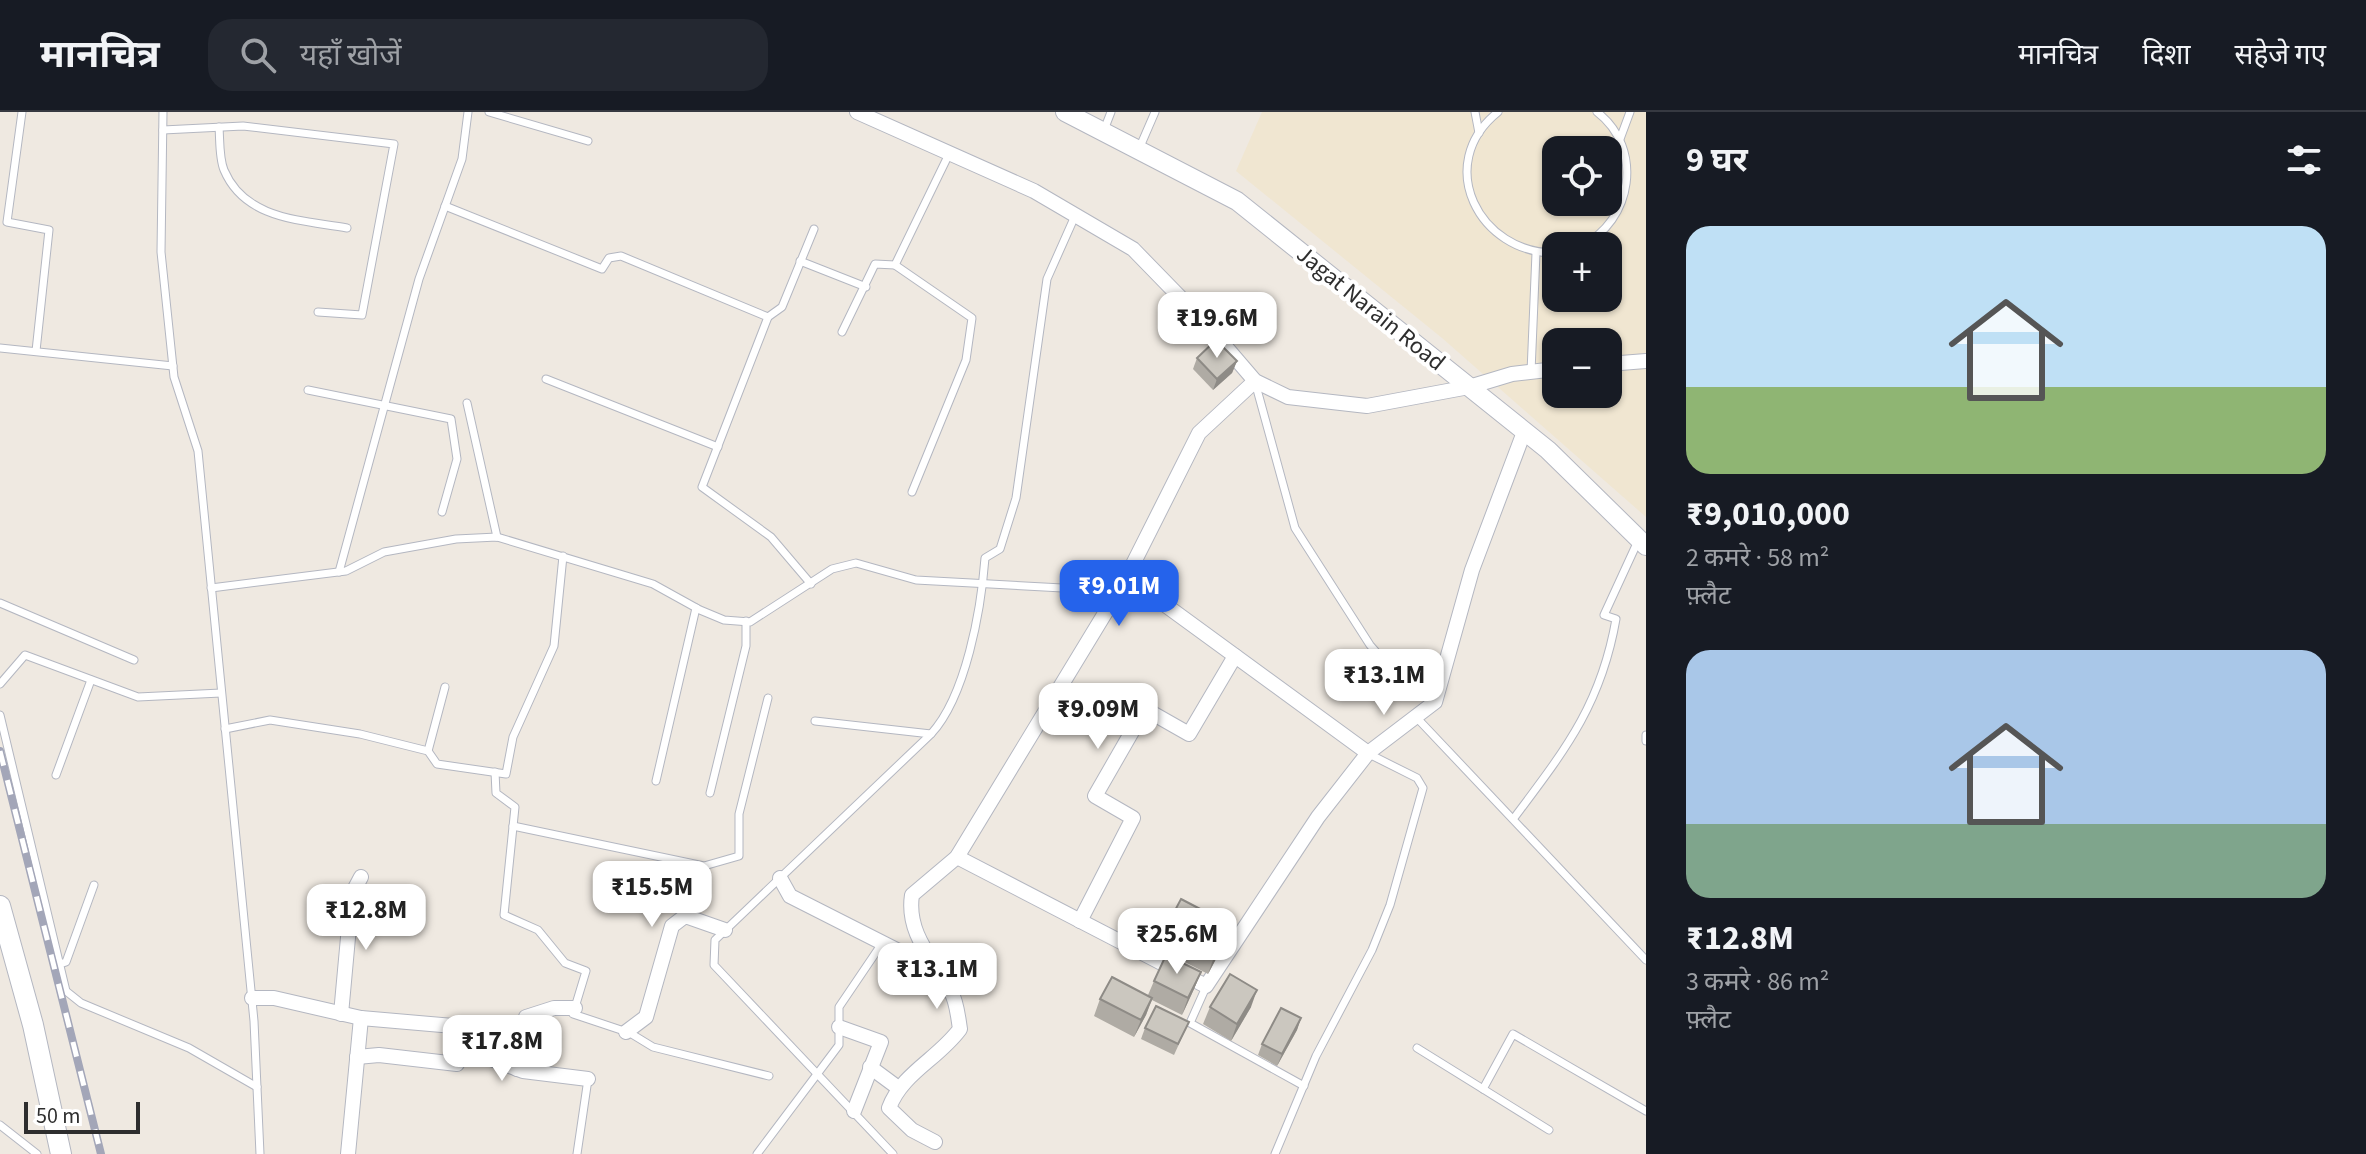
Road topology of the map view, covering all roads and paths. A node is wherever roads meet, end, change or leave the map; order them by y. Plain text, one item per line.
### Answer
1 (22, 112) edge
2 (163, 112) edge
3 (468, 112) edge
4 (489, 112) edge
5 (857, 112) edge
6 (1065, 112) edge
7 (1111, 112) edge
8 (1155, 112) edge
9 (1475, 112) edge
10 (1498, 112) edge
11 (1597, 112) edge
12 (1630, 112) edge
13 (219, 127) junction
14 (163, 130) junction
15 (1103, 132) junction
16 (1479, 133) junction
17 (1617, 136) edge
18 (1621, 136) edge
19 (588, 141) dead end
20 (1622, 146) edge
21 (1139, 151) junction
22 (950, 152) junction
23 (1622, 202) edge
24 (445, 206) junction
25 (1075, 216) junction
26 (1615, 216) edge
27 (347, 228) dead end
28 (814, 229) dead end
29 (1601, 232) edge
30 (1536, 253) junction
31 (1542, 253) edge
32 (800, 261) junction
33 (895, 265) junction
34 (866, 287) junction
35 (318, 312) dead end
36 (768, 317) junction
37 (842, 332) dead end
38 (0, 348) edge
39 (36, 351) junction
40 (1646, 361) edge
41 (1622, 363) edge
42 (173, 366) junction
43 (1542, 371) edge
44 (1531, 372) junction
45 (546, 379) dead end
46 (1255, 381) junction
47 (1469, 387) junction
48 (308, 390) dead end
49 (467, 403) dead end
50 (386, 405) junction
51 (1524, 432) junction
52 (718, 447) junction
53 (912, 492) dead end
54 (442, 512) dead end
55 (497, 537) junction
56 (1642, 543) edge
57 (563, 556) junction
58 (339, 572) junction
59 (1127, 577) junction
60 (811, 584) junction
61 (983, 586) junction
62 (211, 588) junction
63 (1118, 591) junction
64 (0, 603) edge
65 (696, 608) junction
66 (746, 621) junction
67 (1235, 656) junction
68 (134, 660) dead end
69 (91, 680) junction
70 (0, 684) edge
71 (445, 687) dead end
72 (221, 693) junction
73 (768, 698) dead end
74 (1435, 702) junction
75 (0, 715) edge
76 (1416, 717) junction
77 (815, 721) dead end
78 (225, 729) junction
79 (931, 734) junction
80 (1646, 735) edge
81 (1646, 741) edge
82 (428, 751) junction
83 (1368, 753) junction
84 (495, 772) junction
85 (56, 775) dead end
86 (656, 781) dead end
87 (710, 793) dead end
88 (1514, 818) junction
89 (513, 826) junction
90 (957, 857) junction
91 (361, 877) dead end
92 (780, 878) junction
93 (94, 885) dead end
94 (0, 906) edge
95 (1080, 921) junction
96 (725, 930) junction
97 (883, 942) junction
98 (1646, 960) edge
99 (60, 964) junction
100 (934, 970) junction
101 (1206, 986) junction
102 (252, 998) junction
103 (575, 1008) junction
104 (341, 1014) junction
105 (361, 1018) junction
106 (839, 1027) junction
107 (626, 1032) junction
108 (1417, 1048) dead end
109 (357, 1057) junction
110 (457, 1064) dead end
111 (870, 1067) junction
112 (517, 1069) junction
113 (820, 1075) junction
114 (769, 1076) dead end
115 (588, 1079) joint
116 (1304, 1086) junction
117 (257, 1087) junction
118 (897, 1087) junction
119 (1483, 1089) junction
120 (854, 1111) junction
121 (1646, 1111) edge
122 (0, 1125) edge
123 (1549, 1130) dead end
124 (935, 1142) dead end
125 (37, 1154) edge
126 (61, 1154) edge
127 (260, 1154) edge
128 (348, 1154) edge
129 (577, 1154) edge
130 (757, 1154) edge
131 (893, 1154) edge
132 (1275, 1154) edge

1 - 39 lane
2 - 14 lane
3 - 24 lane
4 - 19 lane
5 - 22 street
6 - 15 street, Jagat Narain Road
7 - 15 lane
8 - 21 lane
9 - 16 lane
10 - 16 lane
11 - 17 lane
12 - 18 lane
13 - 14 lane
13 - 27 lane
13 - 35 lane
14 - 42 lane
15 - 21 street, Jagat Narain Road
16 - 30 lane
20 - 23 lane
21 - 47 street, Jagat Narain Road
22 - 25 street
22 - 33 lane
24 - 36 lane
24 - 50 lane
25 - 46 street
25 - 61 lane
26 - 29 lane
28 - 32 lane
30 - 31 lane
30 - 44 lane
32 - 34 lane
32 - 36 lane
33 - 34 lane
33 - 53 lane
34 - 37 lane
36 - 52 lane
38 - 39 lane
39 - 42 lane
40 - 41 street
42 - 62 lane
43 - 44 street
44 - 47 street
45 - 52 lane
46 - 47 street
46 - 59 street
46 - 74 lane
47 - 51 street, Jagat Narain Road
48 - 50 lane
49 - 55 lane
50 - 54 lane
50 - 58 lane
51 - 56 street, Jagat Narain Road
51 - 74 street
52 - 60 lane
55 - 57 lane
55 - 58 lane
56 - 88 lane
57 - 65 lane
57 - 84 lane
58 - 62 lane
59 - 63 street
59 - 67 street
60 - 61 lane
60 - 66 lane
61 - 63 lane
61 - 79 lane
62 - 72 lane
63 - 90 street
64 - 68 lane
65 - 66 lane
65 - 86 lane
66 - 87 lane
67 - 83 street
67 - 95 street
69 - 70 lane
69 - 72 lane
69 - 85 lane
71 - 82 lane
72 - 78 lane
73 - 89 lane
74 - 76 street
75 - 99 lane
76 - 83 street
76 - 88 lane
77 - 79 lane
78 - 82 lane
78 - 102 lane
79 - 92 lane
80 - 81 lane
82 - 84 lane
83 - 101 street
83 - 116 lane
84 - 89 lane
88 - 98 lane
89 - 103 lane
90 - 95 street
90 - 100 street
91 - 104 street
92 - 96 lane
92 - 97 street
93 - 99 lane
94 - 126 main road
95 - 101 street
96 - 107 street
96 - 113 lane
97 - 100 street
97 - 106 lane
99 - 117 lane
100 - 118 street
101 - 116 lane
102 - 104 street
102 - 117 lane
103 - 107 lane
103 - 112 street
104 - 105 street
105 - 109 street
105 - 112 street
106 - 111 street
106 - 113 lane
107 - 114 lane
108 - 119 lane
109 - 110 street
109 - 128 street
111 - 118 street
111 - 120 street
112 - 115 street
113 - 120 lane
113 - 130 lane
115 - 129 lane
116 - 132 lane
117 - 127 lane
118 - 124 street
119 - 121 lane
119 - 123 lane
120 - 131 lane
122 - 125 lane

